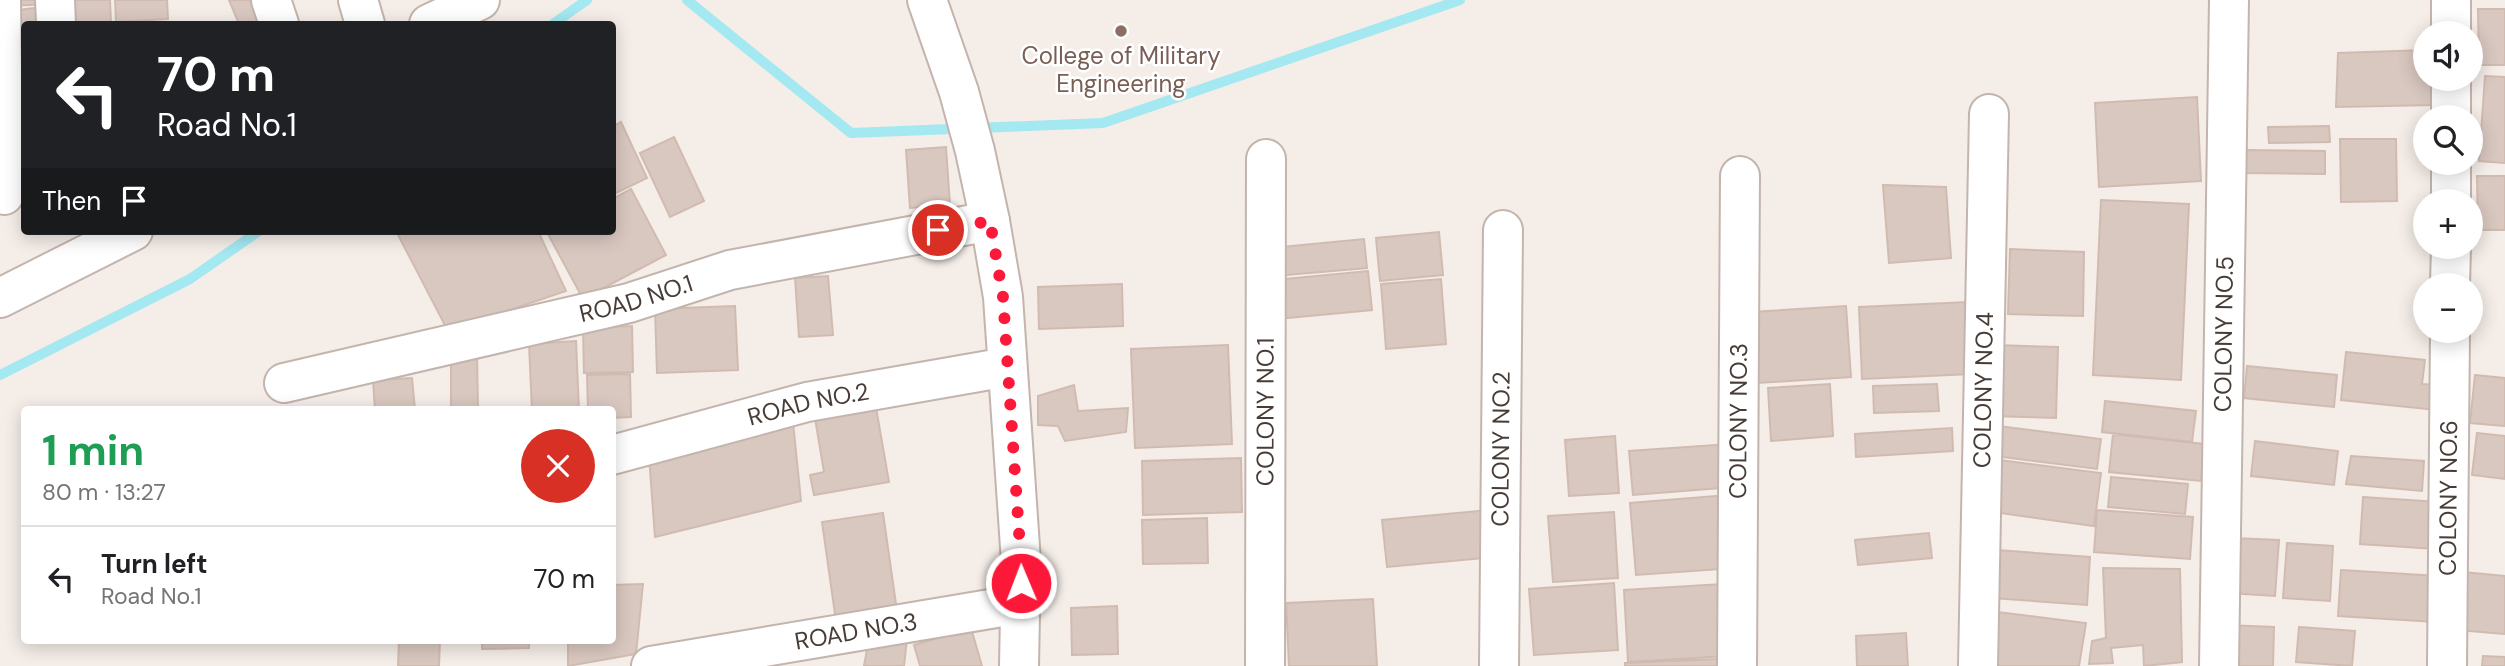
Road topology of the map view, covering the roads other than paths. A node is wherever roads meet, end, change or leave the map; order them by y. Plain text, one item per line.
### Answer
1 (1, 0) edge
2 (55, 0) edge
3 (271, 0) edge
4 (358, 0) edge
5 (480, 0) edge
6 (927, 0) edge
7 (2229, 0) edge
8 (2451, 0) edge
9 (56, 21) edge
10 (278, 21) edge
11 (364, 21) edge
12 (435, 21) edge
13 (2451, 21) edge
14 (1989, 114) dead end
15 (1266, 159) dead end
16 (1741, 176) dead end
17 (4, 195) dead end
18 (990, 221) junction
19 (1503, 230) dead end
20 (125, 235) edge
21 (0, 298) edge
22 (2450, 343) edge
23 (1007, 367) junction
24 (284, 383) dead end
25 (616, 454) edge
26 (1020, 604) junction
27 (651, 666) edge
28 (1019, 666) edge
29 (1265, 666) edge
30 (1499, 666) edge
31 (1737, 666) edge
32 (1978, 666) edge
33 (2219, 666) edge
34 (2447, 666) edge

1 - 17 street
2 - 9 street
3 - 10 street
4 - 11 street
5 - 12 street
6 - 18 street
7 - 33 street, COLONY NO.5
8 - 13 street
14 - 32 street, COLONY NO.4
15 - 29 street, COLONY NO.1
16 - 31 street, COLONY NO.3
18 - 23 street
18 - 24 street, ROAD NO.1
19 - 30 street, COLONY NO.2
20 - 21 street
22 - 34 street, COLONY NO.6
23 - 25 street, ROAD NO.2
23 - 26 street
26 - 27 street, ROAD NO.3
26 - 28 street

